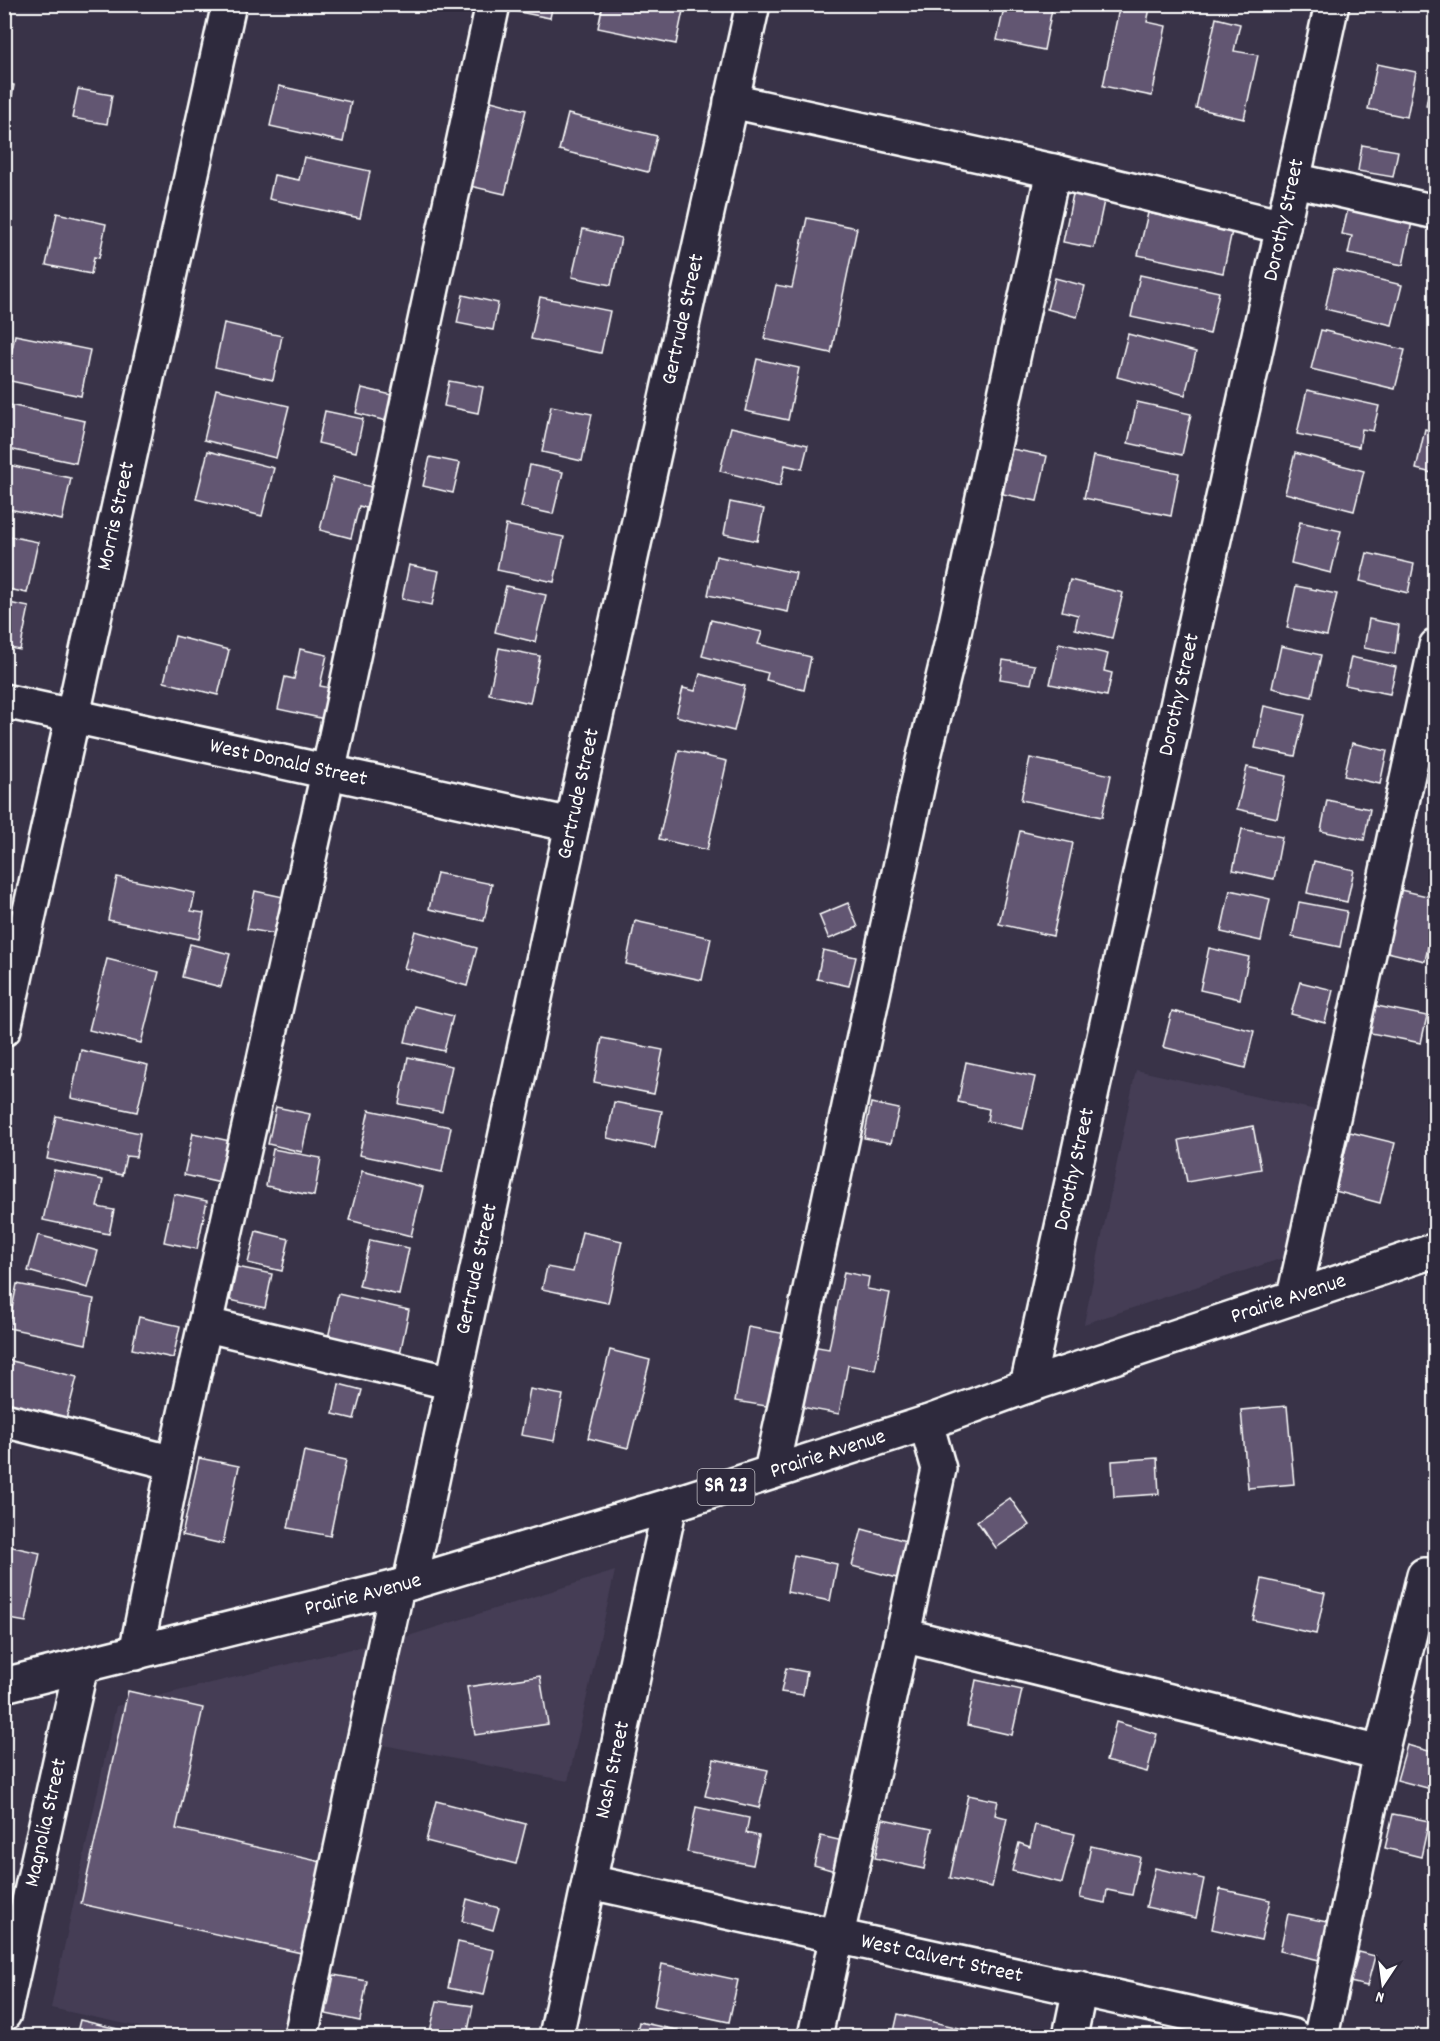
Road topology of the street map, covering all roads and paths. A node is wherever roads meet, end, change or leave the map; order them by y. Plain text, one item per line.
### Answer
1 (229, 4) edge
2 (493, 4) edge
3 (753, 4) edge
4 (1332, 4) edge
5 (731, 101) junction
6 (1053, 171) junction
7 (1294, 180) junction
8 (1436, 212) edge
9 (1283, 227) junction
10 (1436, 646) edge
11 (4, 701) edge
12 (73, 716) junction
13 (328, 773) junction
14 (572, 825) junction
15 (4, 1029) edge
16 (1436, 1250) edge
17 (1294, 1298) junction
18 (207, 1325) junction
19 (453, 1383) junction
20 (1027, 1386) junction
21 (4, 1420) edge
22 (926, 1423) junction
23 (174, 1462) junction
24 (771, 1472) junction
25 (670, 1505) junction
26 (1436, 1575) edge
27 (404, 1585) junction
28 (902, 1635) junction
29 (136, 1653) junction
30 (81, 1666) junction
31 (4, 1685) edge
32 (1381, 1753) junction
33 (590, 1882) junction
34 (837, 1936) junction
35 (1080, 1988) junction
36 (4, 2014) edge
37 (302, 2037) edge
38 (556, 2037) edge
39 (815, 2037) edge
40 (1070, 2037) edge
41 (1293, 2037) edge
42 (1320, 2037) edge

1 - 12 street, Morris Street
2 - 13 street
3 - 5 street, Gertrude Street
4 - 7 street, Dorothy Street
5 - 6 street
5 - 14 street, Gertrude Street
6 - 9 street
6 - 24 street
7 - 8 street
7 - 9 street, Dorothy Street
9 - 20 street, Dorothy Street
10 - 17 street
11 - 12 street, West Donald Street
12 - 13 street, West Donald Street
12 - 15 street, Morris Street
13 - 14 street, West Donald Street
13 - 18 street
14 - 19 street, Gertrude Street
16 - 17 street, Prairie Avenue / SR 23
17 - 20 street, Prairie Avenue / SR 23
18 - 19 street
18 - 23 street
19 - 27 street, Gertrude Street
20 - 22 street, Prairie Avenue / SR 23
21 - 23 street
22 - 24 street, Prairie Avenue / SR 23
22 - 28 street
23 - 29 street
24 - 25 street, Prairie Avenue / SR 23
25 - 27 street, Prairie Avenue / SR 23
25 - 33 street, Nash Street
26 - 32 street
27 - 29 street, Prairie Avenue / SR 23
27 - 37 street, Gertrude Street
28 - 32 street
28 - 34 street
29 - 30 street, Prairie Avenue / SR 23
30 - 31 street, Prairie Avenue / SR 23
30 - 36 street, Magnolia Street
32 - 42 street
33 - 34 street, West Calvert Street
33 - 38 street, Nash Street
34 - 35 street, West Calvert Street
34 - 39 street
35 - 40 street
35 - 41 street, West Calvert Street

